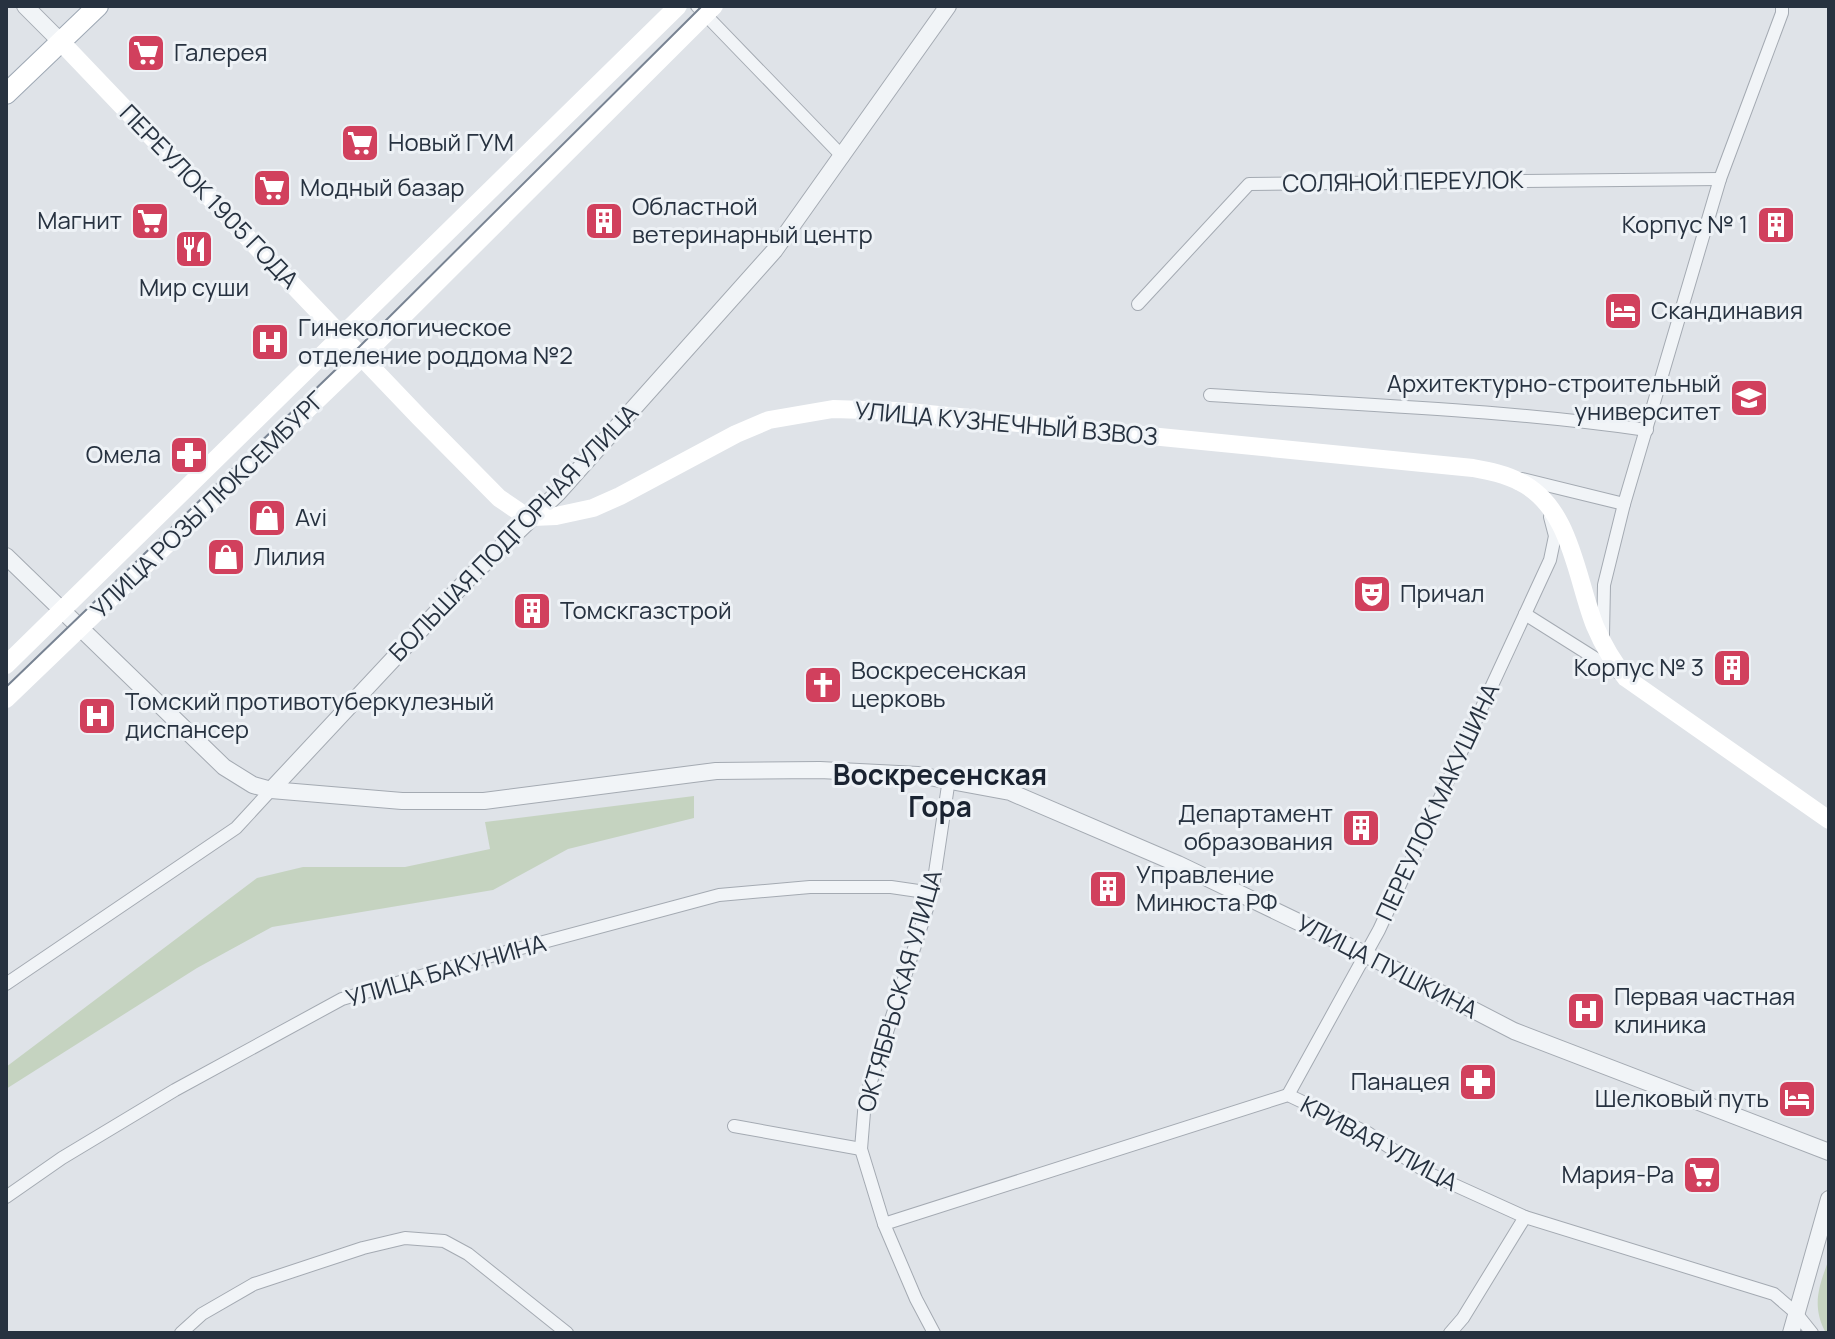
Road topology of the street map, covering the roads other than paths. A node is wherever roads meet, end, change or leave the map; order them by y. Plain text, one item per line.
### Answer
1 (25, 6) edge
2 (98, 6) edge
3 (678, 6) edge
4 (948, 6) edge
5 (1782, 6) edge
6 (706, 9) edge
7 (61, 42) junction
8 (6, 94) edge
9 (843, 157) junction
10 (1720, 179) junction
11 (1138, 304) dead end
12 (342, 338) junction
13 (362, 357) junction
14 (1210, 395) dead end
15 (1647, 430) junction
16 (1499, 474) junction
17 (1543, 500) junction
18 (1624, 504) junction
19 (533, 517) junction
20 (6, 556) edge
21 (62, 612) junction
22 (1525, 614) junction
23 (79, 629) junction
24 (1604, 645) junction
25 (6, 665) edge
26 (1626, 678) junction
27 (6, 699) edge
28 (949, 779) junction
29 (271, 790) junction
30 (1829, 820) edge
31 (932, 893) junction
32 (1365, 954) junction
33 (6, 984) edge
34 (1288, 1095) junction
35 (734, 1126) dead end
36 (861, 1149) junction
37 (1829, 1152) edge
38 (6, 1197) edge
39 (1829, 1199) edge
40 (1525, 1217) junction
41 (884, 1224) junction
42 (1796, 1313) junction
43 (181, 1333) edge
44 (567, 1333) edge
45 (934, 1333) edge
46 (1450, 1333) edge
47 (1791, 1333) edge
48 (1812, 1333) edge

1 - 7 street, ПЕРЕУЛОК 1905 ГОДА
2 - 7 main road
3 - 12 main road, УЛИЦА РОЗЫ ЛЮКСЕМБУРГ
4 - 9 street, БОЛЬШАЯ ПОДГОРНАЯ УЛИЦА
5 - 10 street
6 - 9 street
6 - 13 main road, УЛИЦА РОЗЫ ЛЮКСЕМБУРГ
7 - 8 main road
7 - 12 main road, ПЕРЕУЛОК 1905 ГОДА
9 - 19 street, БОЛЬШАЯ ПОДГОРНАЯ УЛИЦА
10 - 11 street, СОЛЯНОЙ ПЕРЕУЛОК
10 - 15 street
12 - 13 main road, ПЕРЕУЛОК 1905 ГОДА
12 - 21 main road, УЛИЦА РОЗЫ ЛЮКСЕМБУРГ
13 - 19 main road, ПЕРЕУЛОК 1905 ГОДА
13 - 23 main road, УЛИЦА РОЗЫ ЛЮКСЕМБУРГ
14 - 15 street
15 - 18 street
16 - 17 main road, УЛИЦА КУЗНЕЧНЫЙ ВЗВОЗ
16 - 18 street
16 - 19 main road, УЛИЦА КУЗНЕЧНЫЙ ВЗВОЗ
17 - 22 street, ПЕРЕУЛОК МАКУШИНА
17 - 24 main road
18 - 24 street
19 - 29 street, БОЛЬШАЯ ПОДГОРНАЯ УЛИЦА
20 - 21 street, УЛИЦА ПУШКИНА
21 - 23 street, УЛИЦА ПУШКИНА
21 - 25 main road, УЛИЦА РОЗЫ ЛЮКСЕМБУРГ
22 - 26 street
22 - 32 street, ПЕРЕУЛОК МАКУШИНА
23 - 27 main road, УЛИЦА РОЗЫ ЛЮКСЕМБУРГ
23 - 29 street, УЛИЦА ПУШКИНА
24 - 26 main road
26 - 30 main road
28 - 29 street, УЛИЦА ПУШКИНА
28 - 31 street, ОКТЯБРЬСКАЯ УЛИЦА
28 - 32 street, УЛИЦА ПУШКИНА
29 - 33 street, БОЛЬШАЯ ПОДГОРНАЯ УЛИЦА
31 - 36 street, ОКТЯБРЬСКАЯ УЛИЦА
31 - 38 street, УЛИЦА БАКУНИНА
32 - 34 street, ПЕРЕУЛОК МАКУШИНА
32 - 37 street, УЛИЦА ПУШКИНА
34 - 40 street, КРИВАЯ УЛИЦА
34 - 41 street, КРИВАЯ УЛИЦА
35 - 36 street
36 - 41 street, ОКТЯБРЬСКАЯ УЛИЦА
39 - 42 street
40 - 42 street, КРИВАЯ УЛИЦА
40 - 46 street
41 - 45 street, ОКТЯБРЬСКАЯ УЛИЦА
42 - 47 street
42 - 48 street, КРИВАЯ УЛИЦА
43 - 44 street

